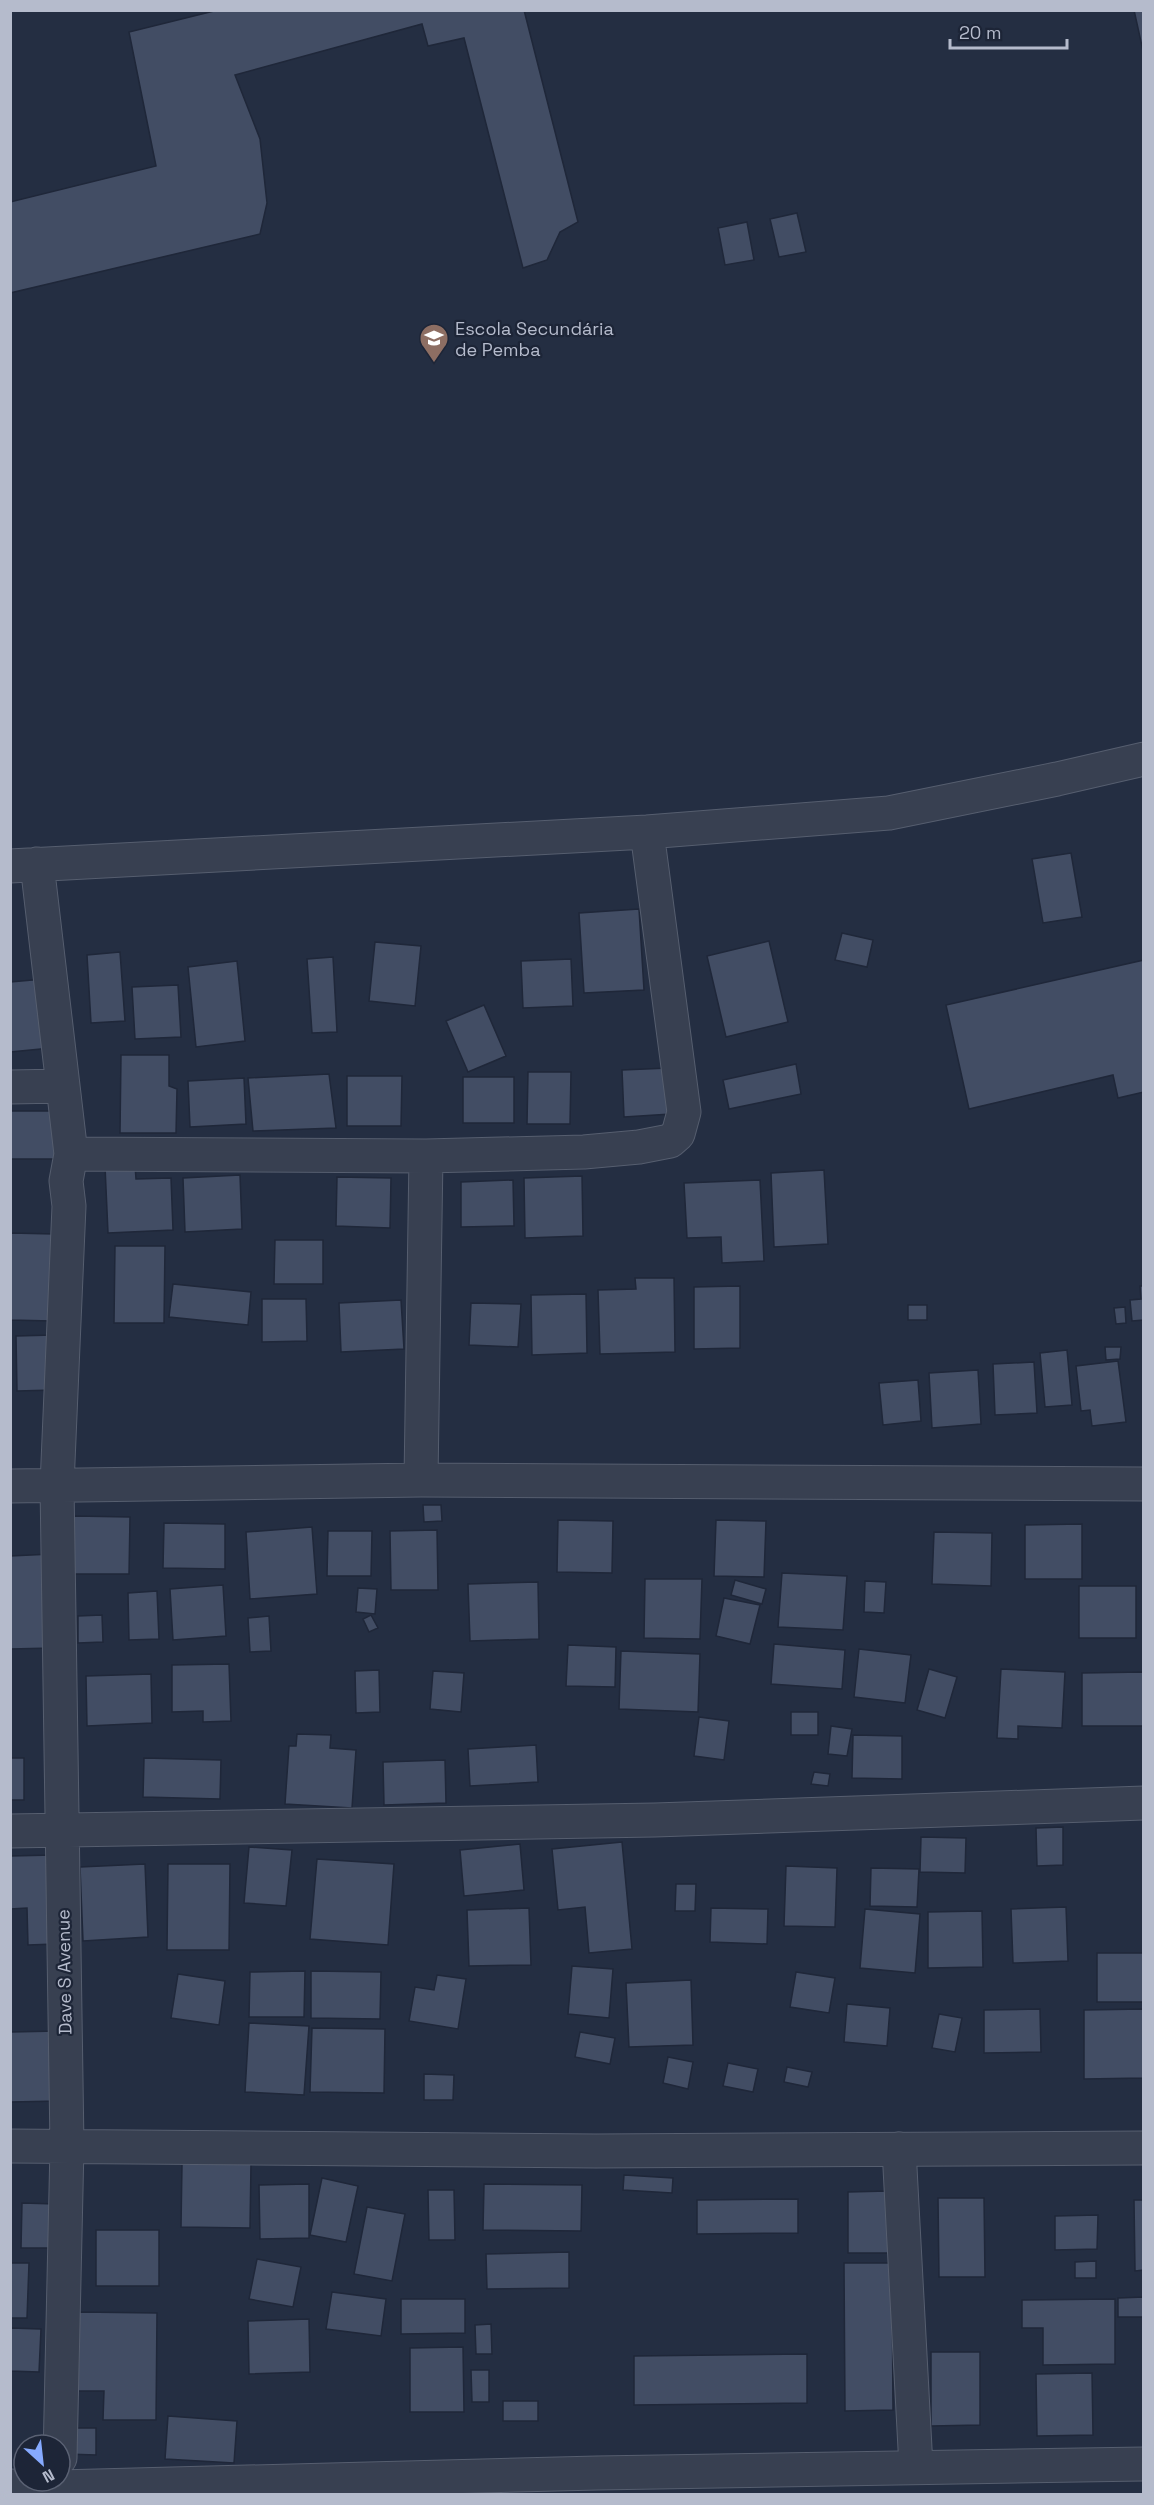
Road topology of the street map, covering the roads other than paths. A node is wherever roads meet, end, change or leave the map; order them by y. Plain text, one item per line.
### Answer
1 (1143, 759) edge
2 (647, 832) junction
3 (23, 865) edge
4 (63, 1086) junction
5 (10, 1087) edge
6 (71, 1154) junction
7 (426, 1156) junction
8 (421, 1480) junction
9 (1143, 1484) edge
10 (57, 1485) junction
11 (10, 1486) edge
12 (1143, 1803) edge
13 (62, 1830) junction
14 (10, 1831) edge
15 (10, 2146) edge
16 (67, 2146) junction
17 (1143, 2148) edge
18 (899, 2149) junction
19 (61, 2433) edge
20 (1143, 2464) edge
21 (916, 2467) junction
22 (72, 2480) edge

1 - 2 street
2 - 3 street
2 - 7 street
3 - 4 street, Dave S Avenue
4 - 5 street
4 - 6 street, Dave S Avenue
6 - 7 street
6 - 10 street, Dave S Avenue
7 - 8 street
8 - 9 street
8 - 10 street
10 - 11 street
10 - 13 street, Dave S Avenue
12 - 13 street
13 - 14 street
13 - 16 street, Dave S Avenue
15 - 16 street
16 - 18 street
16 - 19 street, Dave S Avenue
17 - 18 street
18 - 21 street
20 - 21 street
21 - 22 street

